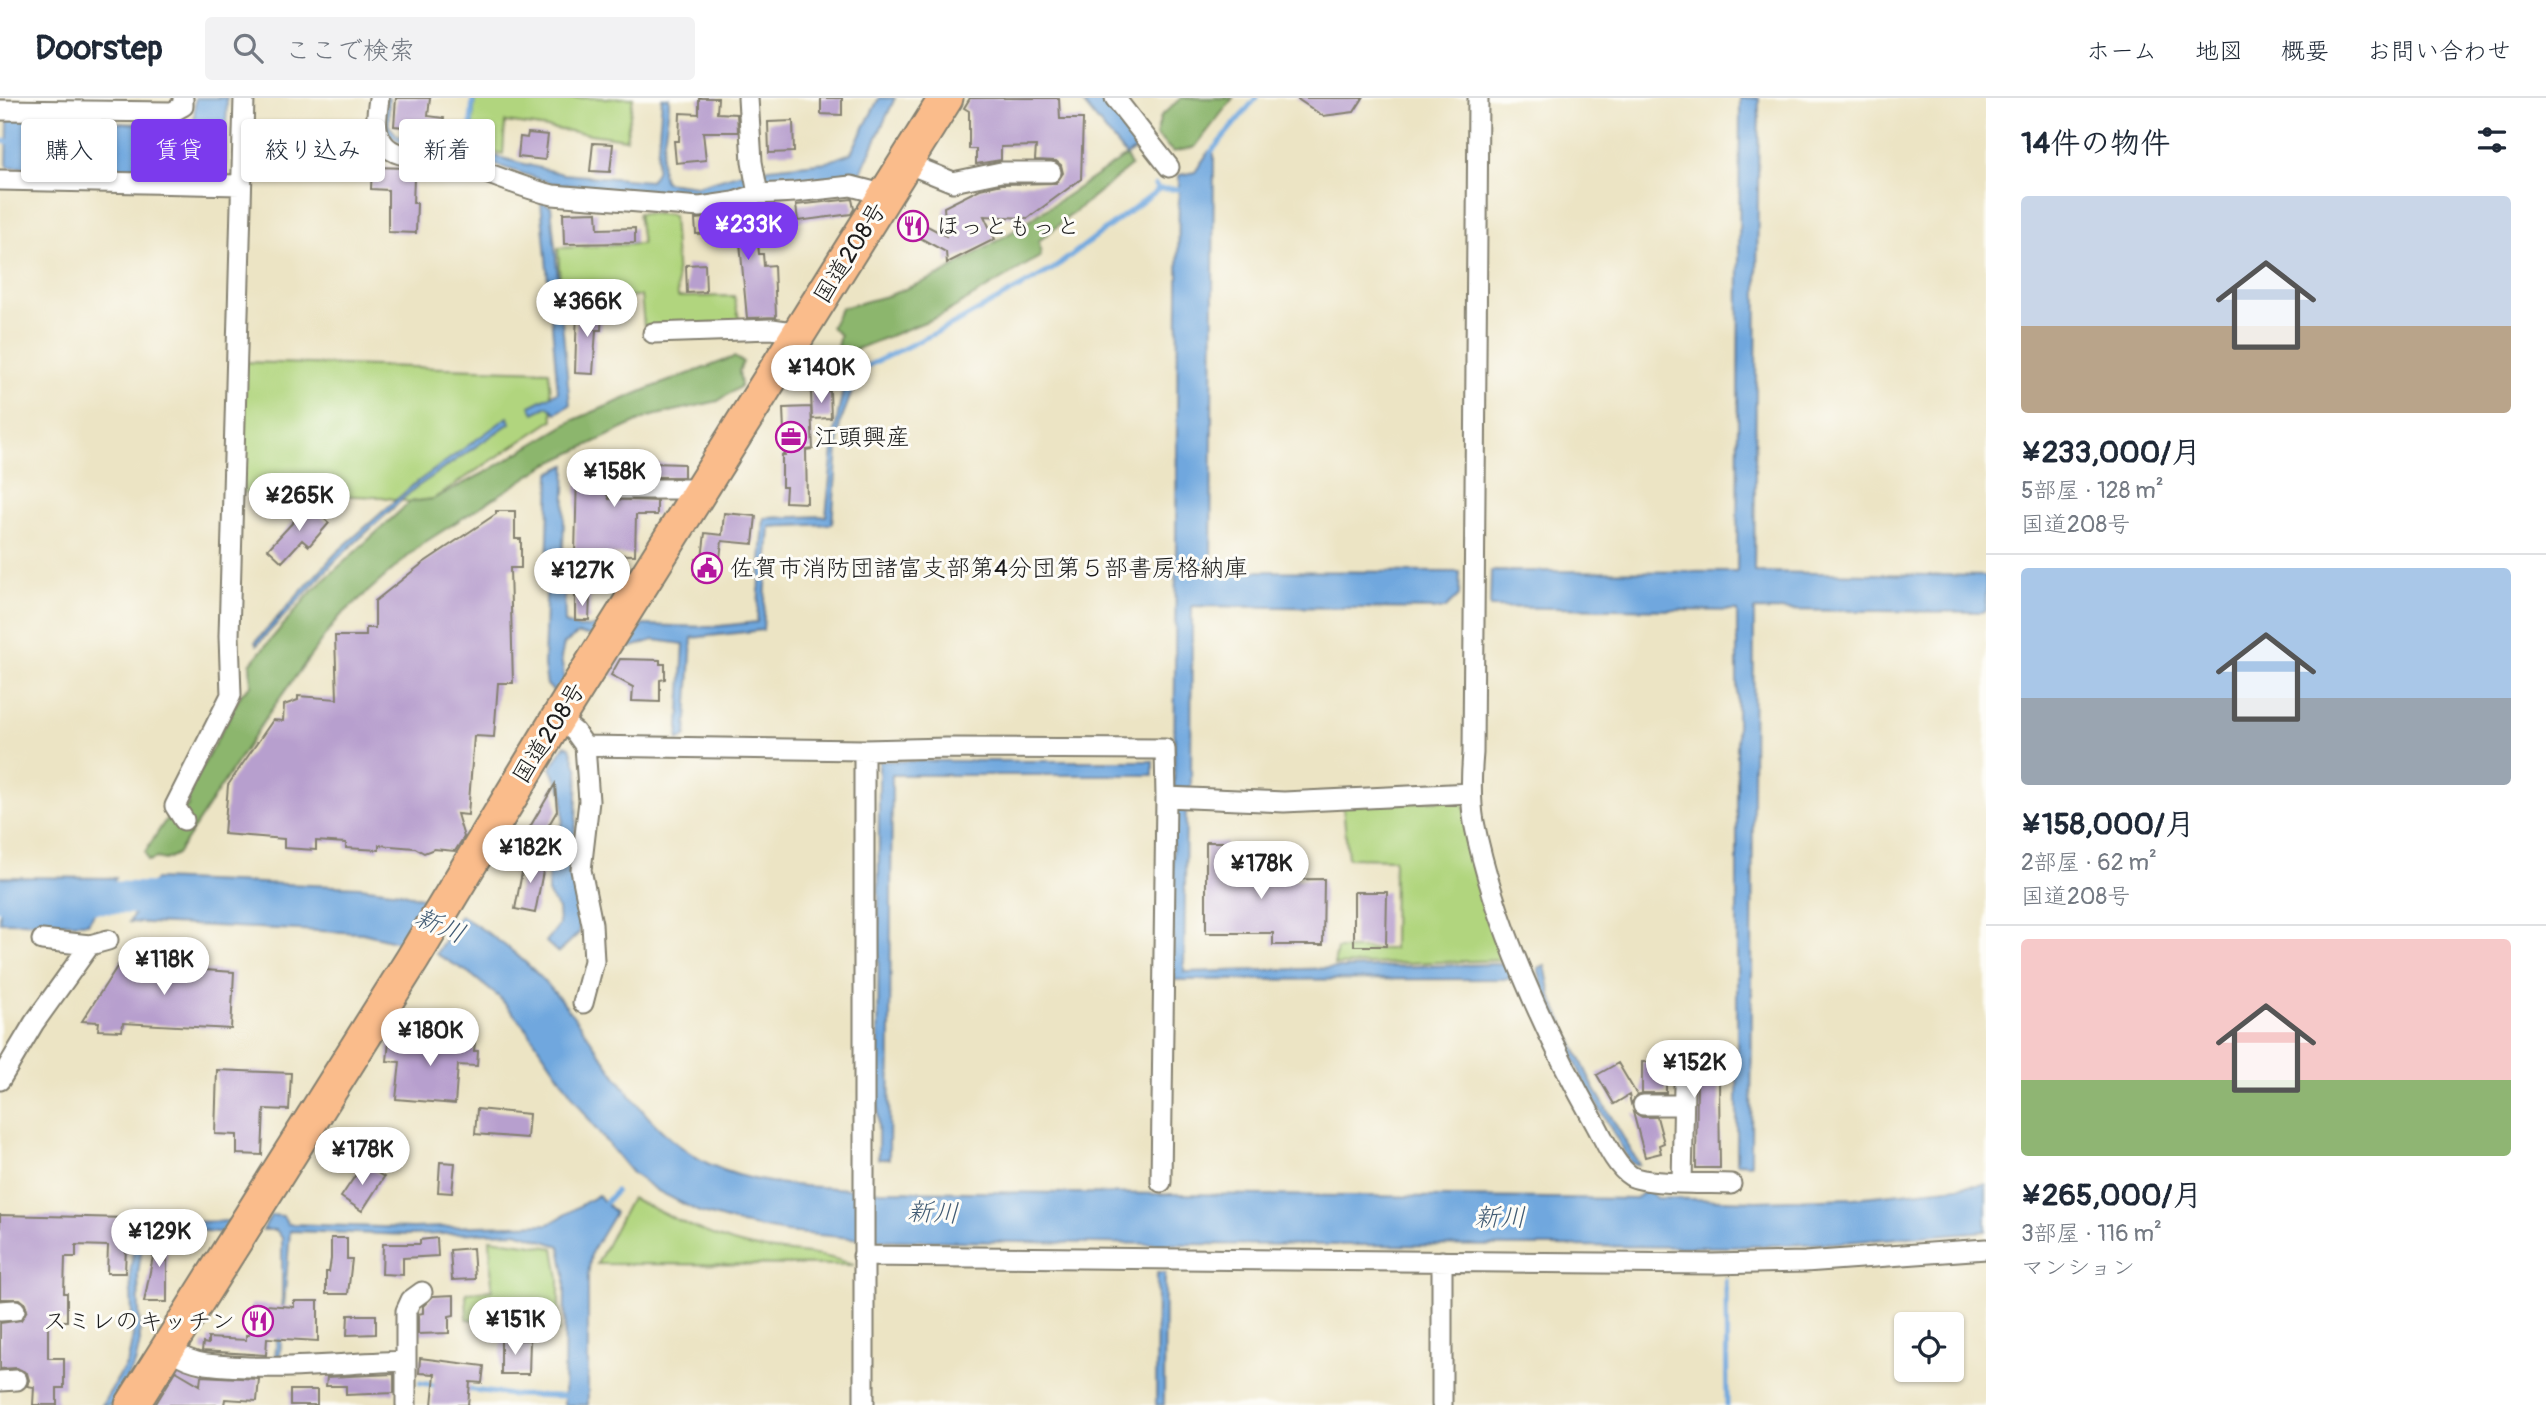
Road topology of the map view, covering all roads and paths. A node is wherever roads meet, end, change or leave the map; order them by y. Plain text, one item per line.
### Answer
1 (183, 98) edge
2 (244, 98) edge
3 (379, 98) edge
4 (748, 98) edge
5 (946, 98) edge
6 (1115, 98) edge
7 (1478, 98) edge
8 (0, 110) edge
9 (243, 119) edge
10 (377, 119) edge
11 (385, 147) edge
12 (906, 163) junction
13 (1169, 167) dead end
14 (241, 169) edge
15 (1051, 172) dead end
16 (0, 180) edge
17 (240, 186) junction
18 (758, 194) junction
19 (886, 195) junction
20 (653, 333) dead end
21 (797, 338) junction
22 (616, 489) dead end
23 (699, 494) junction
24 (558, 718) junction
25 (585, 746) junction
26 (864, 750) junction
27 (1471, 793) junction
28 (1166, 797) junction
29 (184, 820) dead end
30 (42, 940) dead end
31 (583, 1003) dead end
32 (0, 1080) edge
33 (1643, 1105) dead end
34 (1161, 1182) dead end
35 (1682, 1182) junction
36 (1731, 1184) dead end
37 (1986, 1249) edge
38 (863, 1256) junction
39 (1442, 1261) junction
40 (422, 1292) dead end
41 (167, 1348) junction
42 (406, 1361) junction
43 (132, 1405) edge
44 (406, 1405) edge
45 (864, 1405) edge
46 (1442, 1405) edge

1 - 8 street
2 - 9 street
3 - 10 street
4 - 18 street
5 - 12 highway, 国道208号
6 - 13 street
7 - 27 street
11 - 18 street
12 - 15 street
12 - 19 highway, 国道208号
14 - 17 street
16 - 17 street
17 - 29 street
18 - 19 street
19 - 21 highway, 国道208号
20 - 21 street
21 - 23 highway, 国道208号
22 - 23 street
23 - 24 highway, 国道208号
24 - 25 street
24 - 41 highway, 国道208号
25 - 26 street
25 - 31 street
26 - 28 street
26 - 38 street
27 - 28 street
27 - 35 street
28 - 34 street
30 - 32 street
33 - 35 street
35 - 36 street
37 - 39 street
38 - 39 street
38 - 45 street
39 - 46 street
40 - 42 street
41 - 42 street
41 - 43 highway, 国道208号
42 - 44 street

